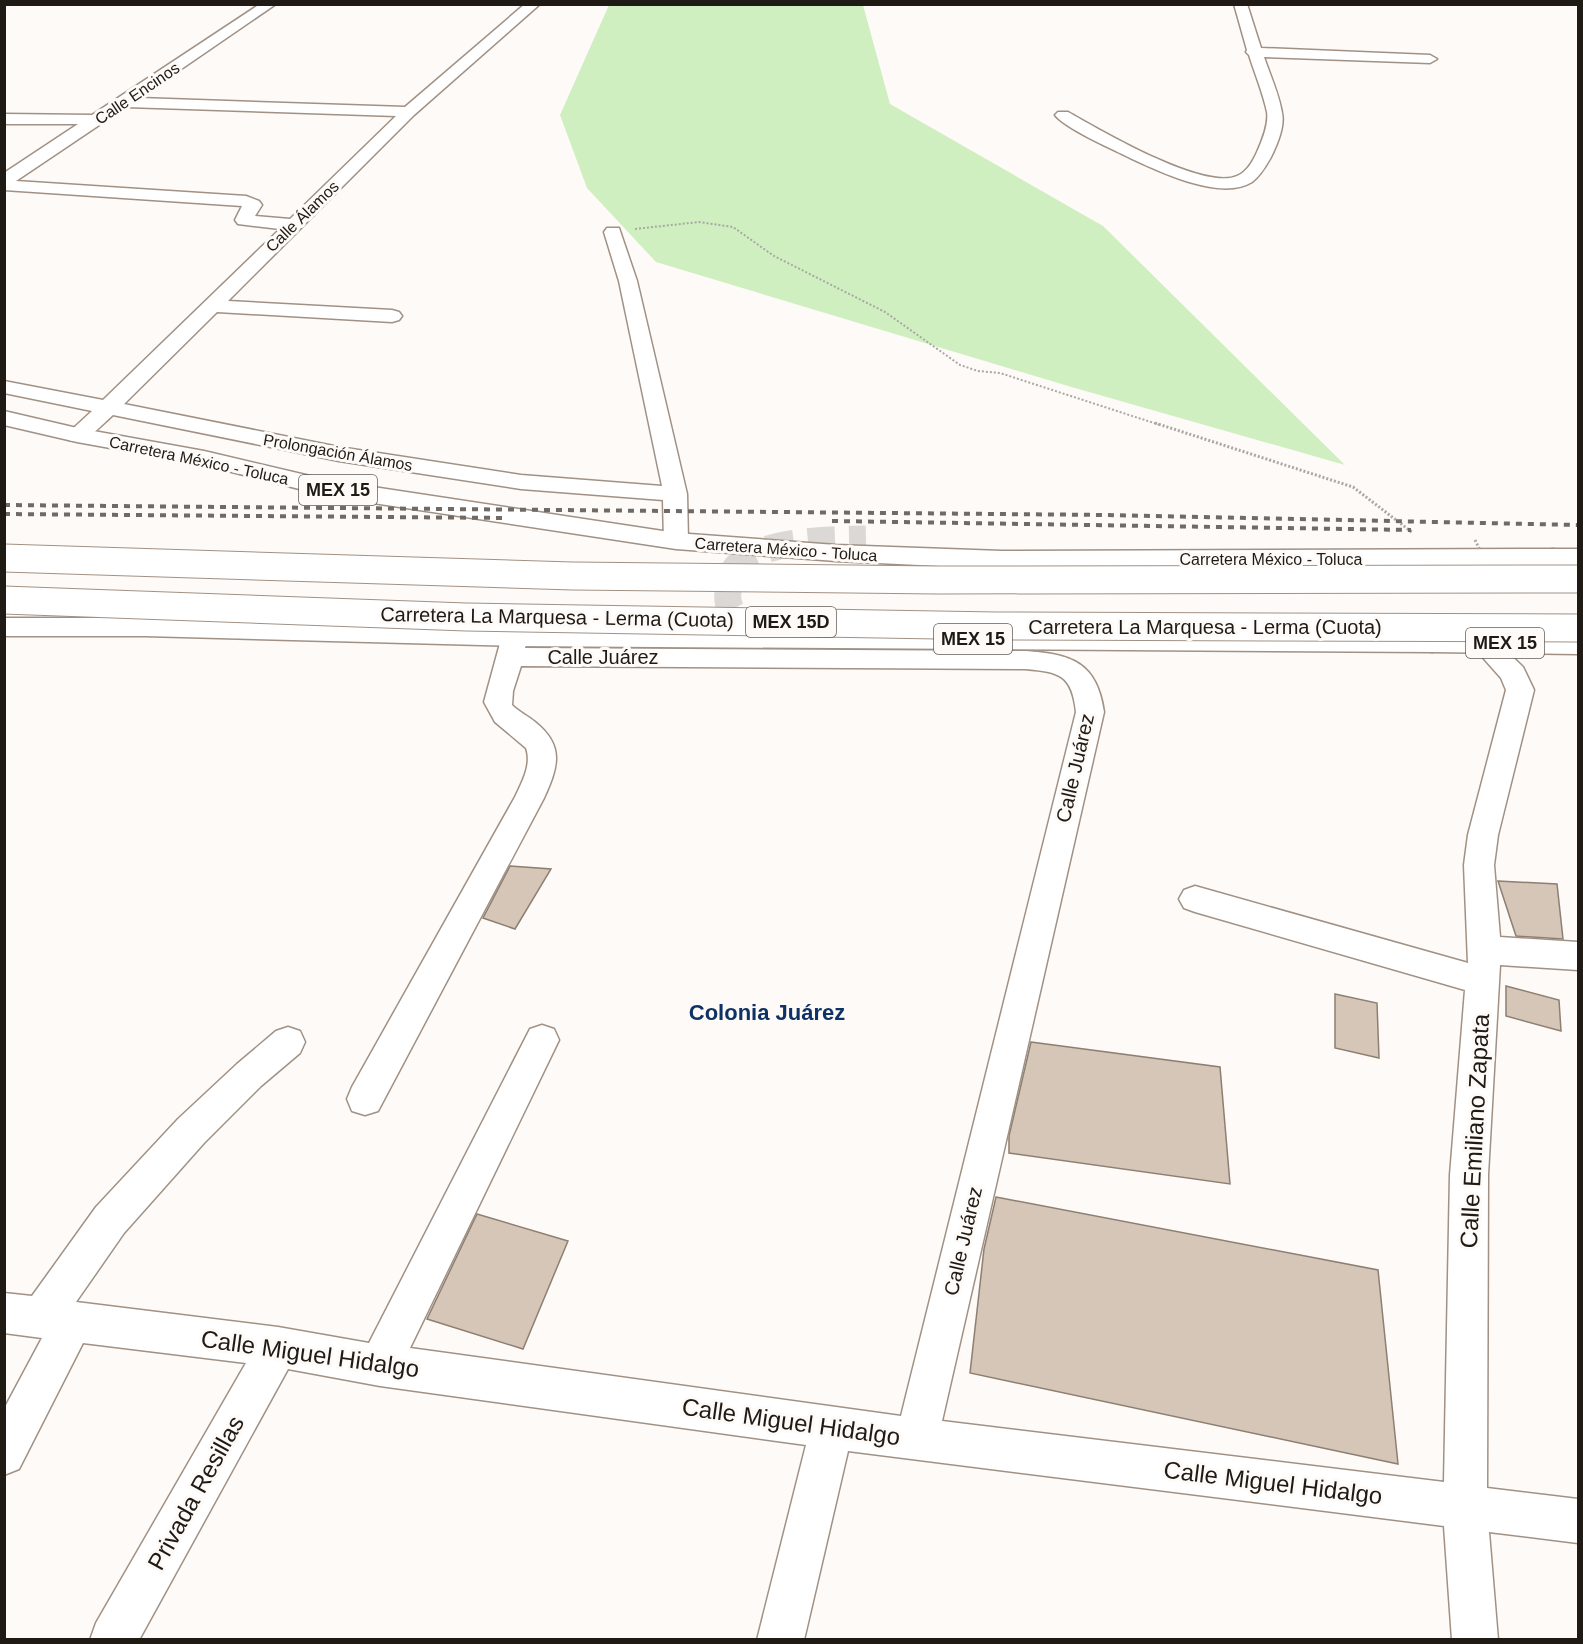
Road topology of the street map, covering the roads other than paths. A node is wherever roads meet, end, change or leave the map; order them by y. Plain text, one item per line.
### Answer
1 (270, 4) edge
2 (534, 4) edge
3 (1239, 4) edge
4 (1254, 52) junction
5 (1430, 59) dead end
6 (125, 102) junction
7 (409, 112) junction
8 (1063, 115) dead end
9 (4, 119) edge
10 (98, 120) junction
11 (4, 183) edge
12 (292, 225) junction
13 (613, 232) road end
14 (210, 306) junction
15 (392, 316) dead end
16 (4, 387) edge
17 (108, 408) junction
18 (4, 418) edge
19 (76, 435) junction
20 (675, 494) junction
21 (866, 539) tunnel mouth
22 (676, 541) junction
23 (1566, 557) edge
24 (4, 558) edge
25 (1578, 579) edge
26 (4, 600) edge
27 (4, 627) edge
28 (1578, 628) edge
29 (1432, 642) junction
30 (1482, 642) junction
31 (1578, 644) edge
32 (512, 646) junction
33 (859, 646) dead end
34 (1195, 899) dead end
35 (1578, 956) edge
36 (1484, 965) junction
37 (542, 1040) dead end
38 (288, 1042) dead end
39 (365, 1098) dead end
40 (39, 1318) edge
41 (278, 1347) junction
42 (380, 1365) junction
43 (832, 1428) junction
44 (916, 1439) junction
45 (4, 1454) edge
46 (1465, 1507) junction
47 (1578, 1521) edge
48 (113, 1640) edge
49 (780, 1640) edge
50 (1475, 1640) edge

1 - 6 street, Calle Encinos
2 - 7 street, Calle Álamos
3 - 4 street
4 - 5 street
4 - 8 street
6 - 7 street
6 - 10 street, Calle Encinos
7 - 12 street, Calle Álamos
9 - 10 street
10 - 11 street, Calle Encinos
11 - 12 street
12 - 14 street, Calle Álamos
13 - 20 street
14 - 15 street
14 - 17 street, Calle Álamos
16 - 17 street, Prolongación Álamos
17 - 19 street, Calle Álamos
17 - 20 street, Prolongación Álamos
18 - 19 main road, Carretera México - Toluca / MEX 15
19 - 22 main road, Carretera México - Toluca / MEX 15
20 - 22 street
21 - 23 main road
22 - 23 main road, Carretera México - Toluca / MEX 15
24 - 25 main road, Carretera La Marquesa - Lerma (Cuota) / MEX 15D, bridge
26 - 28 main road, Carretera La Marquesa - Lerma (Cuota) / MEX 15D, bridge
27 - 32 main road, MEX 15
29 - 30 main road, MEX 15
29 - 32 main road, MEX 15
29 - 33 main road
30 - 31 main road, MEX 15
30 - 36 street, Calle Emiliano Zapata
32 - 39 street
32 - 44 street, Calle Juárez
34 - 36 street
35 - 36 street
36 - 46 street, Calle Emiliano Zapata
37 - 42 street
38 - 40 street
40 - 41 street, Calle Miguel Hidalgo
40 - 45 street
41 - 42 street, Calle Miguel Hidalgo
41 - 48 street, Privada Resillas
42 - 43 street, Calle Miguel Hidalgo
43 - 44 street, Calle Miguel Hidalgo
43 - 49 street
44 - 46 street, Calle Miguel Hidalgo
46 - 47 street, Calle Miguel Hidalgo
46 - 50 street, Calle Emiliano Zapata

